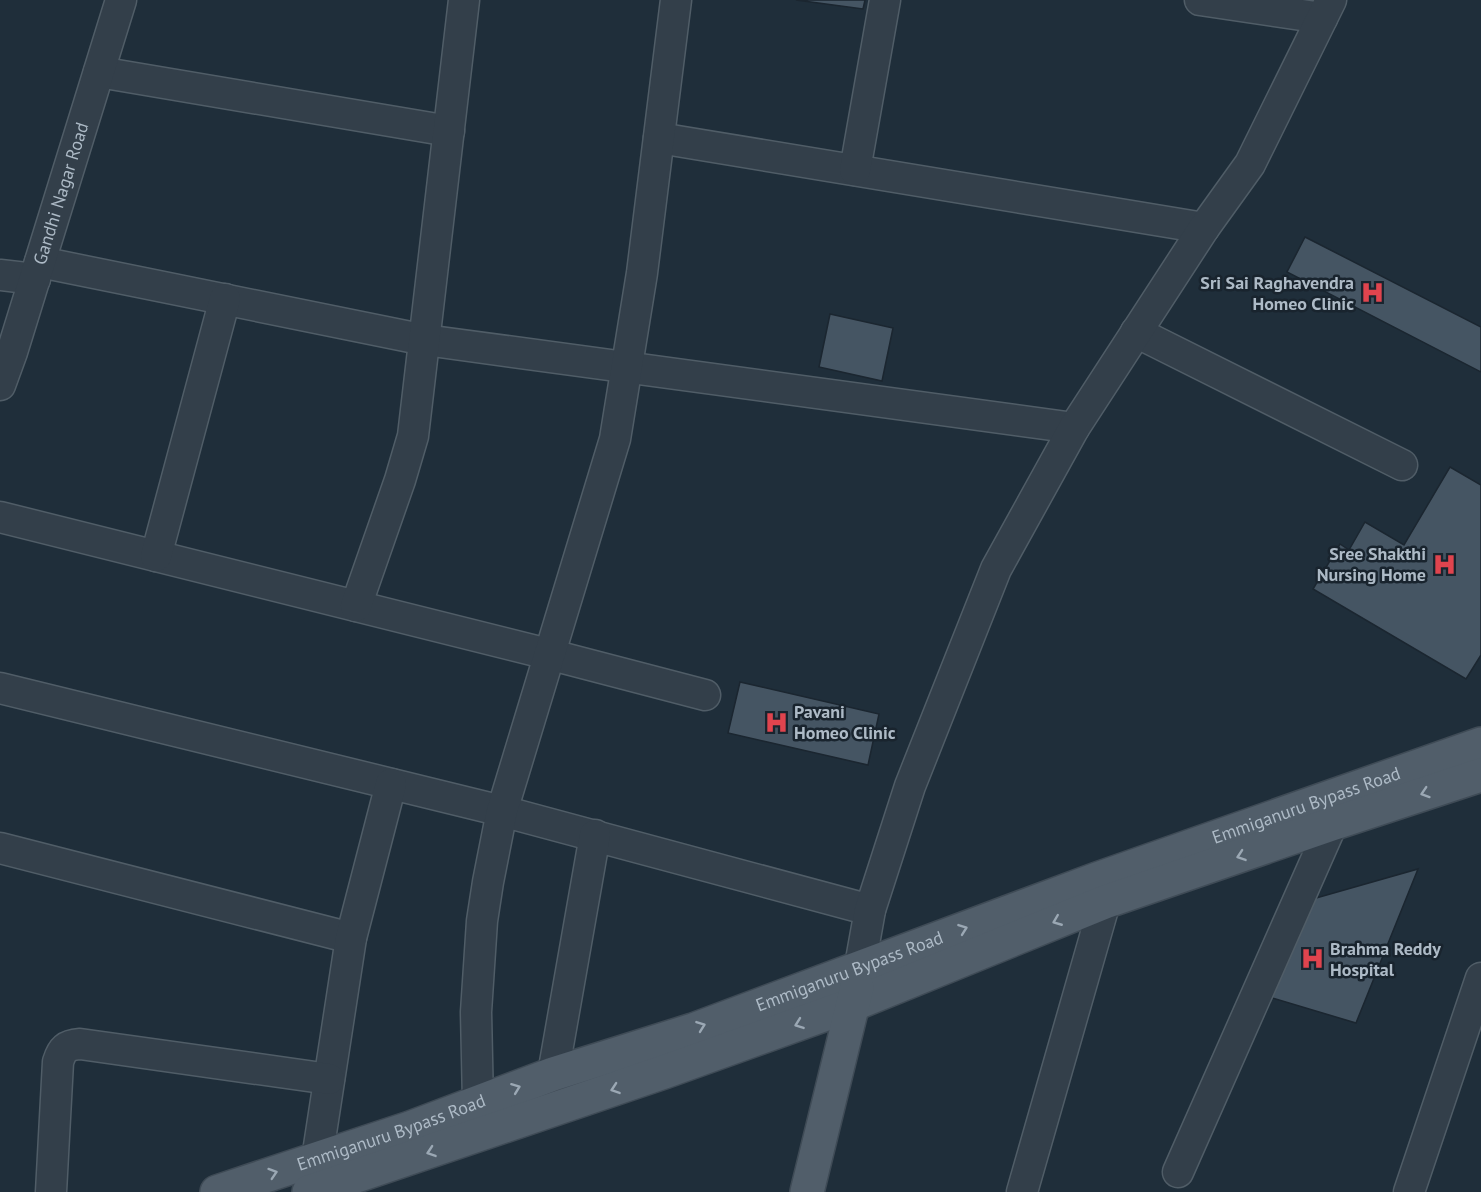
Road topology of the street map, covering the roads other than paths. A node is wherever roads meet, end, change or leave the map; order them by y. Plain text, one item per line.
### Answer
1 (121, 0) edge
2 (464, 0) edge
3 (676, 0) edge
4 (885, 0) edge
5 (1200, 0) edge
6 (1327, 9) edge
7 (99, 72) junction
8 (449, 131) junction
9 (659, 138) junction
10 (855, 170) junction
11 (1204, 228) junction
12 (38, 270) junction
13 (0, 275) edge
14 (225, 299) junction
15 (1136, 332) junction
16 (425, 340) junction
17 (627, 368) junction
18 (0, 385) edge
19 (1074, 428) junction
20 (1402, 465) dead end
21 (0, 517) edge
22 (156, 556) junction
23 (356, 606) junction
24 (548, 654) junction
25 (0, 688) edge
26 (705, 695) dead end
27 (1481, 744) edge
28 (1481, 775) edge
29 (391, 784) junction
30 (502, 811) junction
31 (1332, 824) junction
32 (595, 836) junction
33 (0, 848) edge
34 (1105, 902) junction
35 (870, 910) junction
36 (351, 938) junction
37 (860, 966) junction
38 (1481, 978) edge
39 (854, 1004) junction
40 (553, 1074) junction
41 (329, 1079) junction
42 (478, 1103) junction
43 (317, 1159) junction
44 (1178, 1172) dead end
45 (51, 1192) edge
46 (217, 1192) edge
47 (309, 1192) edge
48 (807, 1192) edge
49 (1022, 1192) edge
50 (1409, 1192) edge

1 - 7 street, Gandhi Nagar Road
2 - 8 street
3 - 9 street
4 - 10 street
5 - 6 street
6 - 11 street
7 - 8 street
7 - 12 street, Gandhi Nagar Road
8 - 16 street
9 - 10 street
9 - 17 street
10 - 11 street
11 - 15 street
12 - 13 street
12 - 14 street
12 - 18 street, Gandhi Nagar Road
14 - 16 street
14 - 22 street
15 - 19 street
15 - 20 street
16 - 17 street
16 - 23 street
17 - 19 street
17 - 24 street
19 - 35 street
21 - 22 street
22 - 23 street
23 - 24 street
24 - 26 street
24 - 30 street
25 - 29 street
37 -> 27 main road, Emmiganuru Bypass Road
28 -> 31 main road
29 - 30 street
29 - 36 street
30 - 32 street
30 - 42 street
31 -> 34 main road
31 - 44 street
32 - 35 street
32 - 40 street
33 - 36 street
34 -> 39 main road
34 - 49 street
35 - 37 street
36 - 41 street
37 - 39 main road
40 -> 37 main road, Emmiganuru Bypass Road
38 - 50 street
39 -> 47 main road
39 - 48 main road
42 -> 40 main road, Emmiganuru Bypass Road
41 - 43 street
41 - 45 street
42 - 43 main road, Emmiganuru Bypass Road
46 -> 43 main road, Emmiganuru Bypass Road

